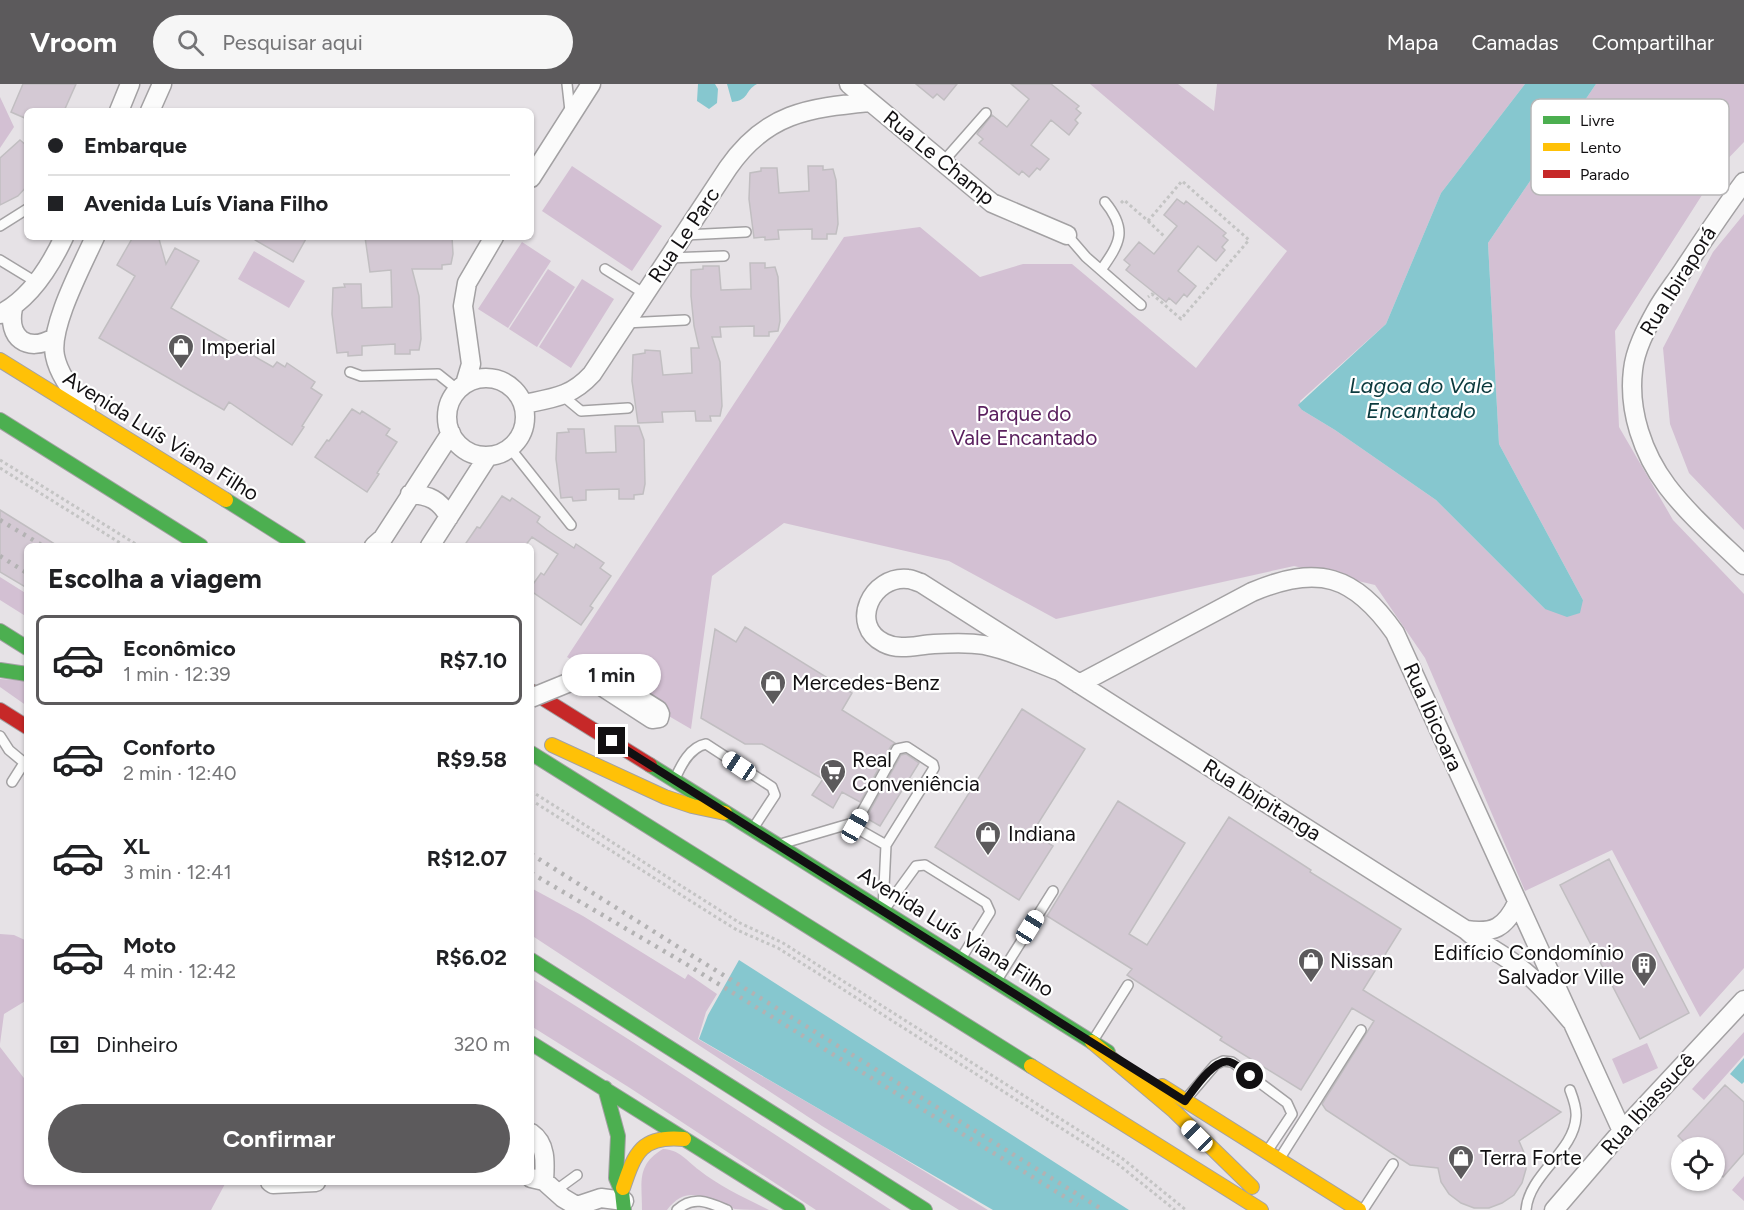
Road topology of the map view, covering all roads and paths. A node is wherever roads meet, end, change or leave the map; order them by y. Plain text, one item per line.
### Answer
1 (130, 84) edge
2 (162, 84) edge
3 (567, 84) edge
4 (591, 84) edge
5 (849, 84) edge
6 (870, 102) junction
7 (120, 108) edge
8 (153, 108) edge
9 (986, 113) dead end
10 (570, 116) junction
11 (942, 163) junction
12 (534, 173) edge
13 (1744, 182) edge
14 (1105, 202) dead end
15 (24, 211) edge
16 (1113, 212) junction
17 (1148, 221) junction
18 (0, 226) edge
19 (746, 232) dead end
20 (684, 235) junction
21 (1067, 235) joint
22 (1166, 237) dead end
23 (62, 240) edge
24 (94, 240) edge
25 (492, 240) edge
26 (724, 256) dead end
27 (668, 258) junction
28 (0, 260) edge
29 (605, 269) dead end
30 (1101, 270) junction
31 (36, 282) junction
32 (645, 294) junction
33 (1141, 305) joint
34 (6, 311) edge
35 (685, 320) dead end
36 (625, 323) junction
37 (54, 338) junction
38 (0, 360) edge
39 (350, 372) dead end
40 (461, 387) junction
41 (563, 396) junction
42 (524, 404) junction
43 (628, 408) dead end
44 (0, 420) edge
45 (94, 420) junction
46 (451, 433) junction
47 (510, 448) junction
48 (488, 456) junction
49 (0, 460) edge
50 (0, 468) edge
51 (410, 495) junction
52 (449, 516) junction
53 (571, 525) dead end
54 (120, 543) edge
55 (133, 543) edge
56 (196, 543) edge
57 (294, 543) edge
58 (381, 543) edge
59 (432, 543) edge
60 (1744, 565) edge
61 (0, 631) edge
62 (24, 646) edge
63 (0, 670) edge
64 (1059, 671) junction
65 (24, 674) edge
66 (586, 675) dead end
67 (1079, 684) junction
68 (534, 693) edge
69 (534, 697) edge
70 (0, 710) edge
71 (24, 725) edge
72 (0, 736) edge
73 (541, 740) dead end
74 (534, 755) edge
75 (24, 762) edge
76 (24, 767) edge
77 (674, 781) junction
78 (12, 782) dead end
79 (534, 793) edge
80 (534, 802) edge
81 (725, 813) junction
82 (855, 826) junction
83 (752, 829) junction
84 (778, 845) junction
85 (886, 845) junction
86 (1053, 891) dead end
87 (1517, 903) junction
88 (883, 911) junction
89 (1466, 930) junction
90 (961, 959) junction
91 (534, 962) edge
92 (996, 982) junction
93 (1128, 985) dead end
94 (1744, 1000) edge
95 (1573, 1023) junction
96 (1360, 1030) dead end
97 (1092, 1042) junction
98 (534, 1045) edge
99 (605, 1088) junction
100 (1570, 1090) dead end
101 (1185, 1101) junction
102 (1622, 1131) junction
103 (534, 1136) edge
104 (684, 1139) junction
105 (1266, 1152) junction
106 (1279, 1160) junction
107 (1393, 1164) dead end
108 (577, 1175) dead end
109 (544, 1184) edge
110 (623, 1201) edge
111 (1265, 1206) edge
112 (580, 1208) edge
113 (792, 1208) edge
114 (677, 1210) edge
115 (726, 1210) edge
116 (925, 1210) edge
117 (1175, 1210) edge
118 (1186, 1210) edge
119 (1361, 1210) edge
120 (1526, 1210) edge
121 (1554, 1210) edge

1 - 7 street
2 - 8 street
3 - 10 lane
4 - 10 street
5 - 6 street, Rua Le Champ
6 - 11 street, Rua Le Champ
6 - 20 street, Rua Le Parc
9 - 11 lane
10 - 12 street
11 - 21 street, Rua Le Champ
13 - 60 street, Rua Ibiraporá
14 - 16 lane
15 - 18 lane
16 - 17 path
16 - 30 lane
17 - 22 path
17 - 33 path
19 - 20 lane
20 - 27 street, Rua Le Parc
21 - 30 lane
23 - 31 street
24 - 37 street
25 - 40 street
26 - 27 lane
27 - 32 street, Rua Le Parc
28 - 31 lane
29 - 32 lane
30 - 33 lane
31 - 34 street
32 - 36 street, Rua Le Parc
34 - 37 street
35 - 36 lane
36 - 41 street, Rua Le Parc
37 - 45 street
38 - 45 main road, Avenida Luís Viana Filho
39 - 40 lane
40 - 42 street
40 - 46 street
41 - 42 street, Rua Le Parc
41 - 43 lane
42 - 47 street
44 - 56 main road
45 - 57 main road, Avenida Luís Viana Filho
46 - 48 street
46 - 51 street
47 - 48 street
47 - 53 lane
48 - 52 street
49 - 55 path
50 - 54 path
51 - 52 street
51 - 58 street
52 - 59 street
61 - 62 main road
63 - 65 main road
64 - 64 street, Rua Ibipitanga
64 - 67 street, Rua Ibipitanga
66 - 69 street, bridge
67 - 87 street, Rua Ibicoara
67 - 89 street, Rua Ibipitanga
68 - 77 main road, Avenida Luís Viana Filho
70 - 71 main road
72 - 75 lane
73 - 81 main road
74 - 111 main road
76 - 78 lane
77 - 81 main road, Avenida Luís Viana Filho
77 - 83 lane
79 - 118 path
80 - 117 path
81 - 83 main road, Avenida Luís Viana Filho
82 - 84 lane
82 - 85 lane
82 - 85 lane
83 - 84 main road, Avenida Luís Viana Filho
84 - 88 main road, Avenida Luís Viana Filho
85 - 88 lane
86 - 92 lane
87 - 89 street
87 - 95 street, Rua Ibicoara
88 - 90 main road, Avenida Luís Viana Filho
88 - 90 lane
89 - 95 street, Rua Ibipitanga
90 - 92 main road, Avenida Luís Viana Filho
91 - 116 main road
92 - 97 main road, Avenida Luís Viana Filho
93 - 97 lane
94 - 102 street, Rua Ibiassucê
95 - 102 street, Rua Ibicoara
96 - 106 lane
97 - 101 main road, Avenida Luís Viana Filho
97 - 111 main road
98 - 99 main road
99 - 104 main road
99 - 110 main road
100 - 120 lane
101 - 105 main road, Avenida Luís Viana Filho
101 - 105 lane
102 - 121 street, Rua Ibiassucê
103 - 109 street
104 - 110 main road
104 - 113 main road
105 - 106 main road, Avenida Luís Viana Filho
106 - 119 main road, Avenida Luís Viana Filho
107 - 119 lane
108 - 109 lane
109 - 112 street
110 - 112 street
114 - 115 lane

